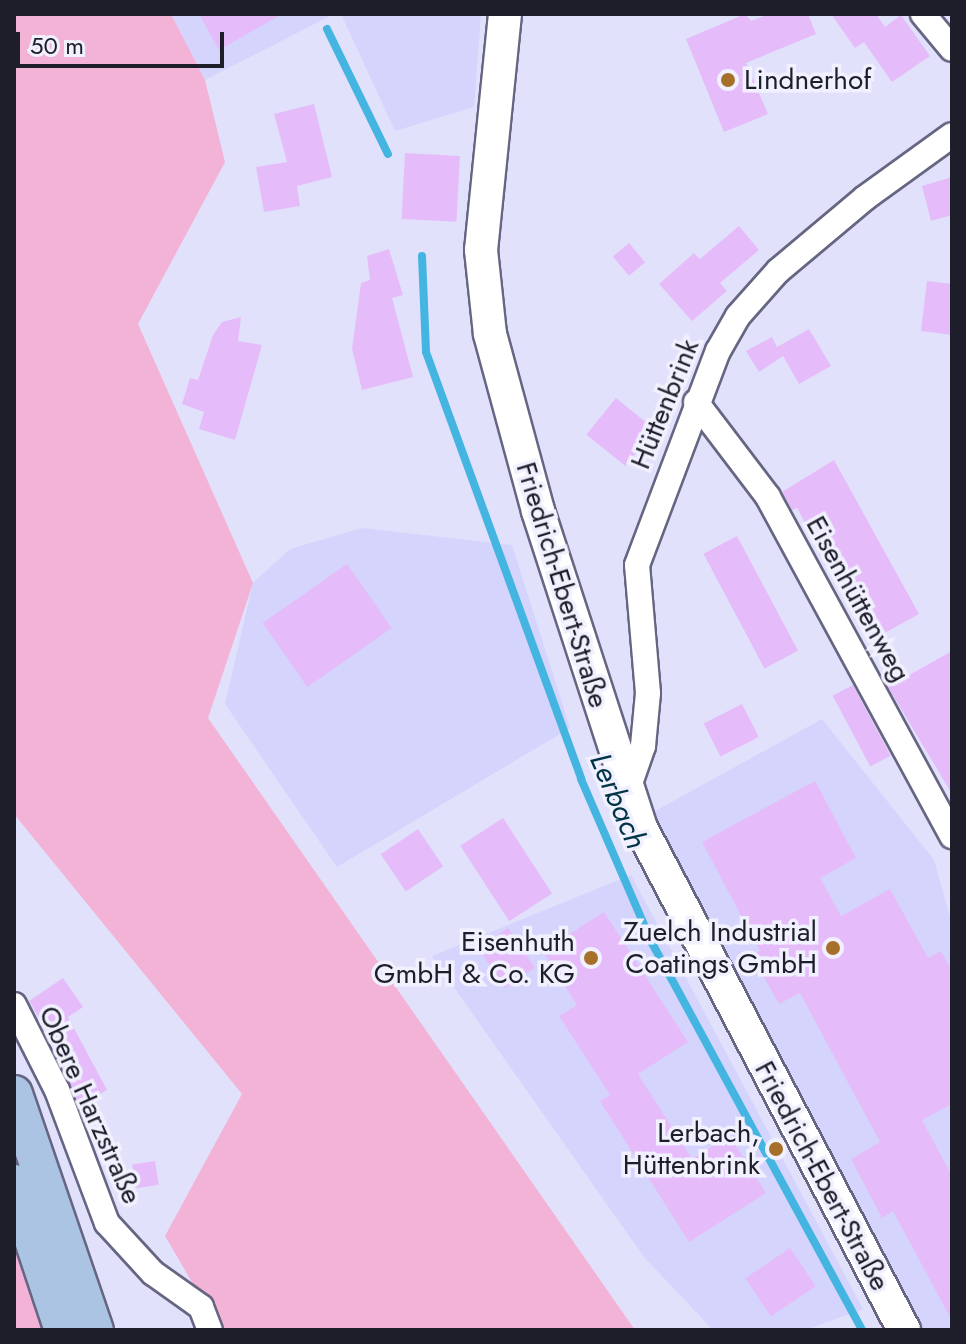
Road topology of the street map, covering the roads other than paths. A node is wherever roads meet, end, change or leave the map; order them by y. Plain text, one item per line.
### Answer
1 (505, 14) edge
2 (923, 14) edge
3 (952, 49) edge
4 (952, 135) edge
5 (696, 402) junction
6 (627, 792) junction
7 (952, 836) edge
8 (14, 1005) edge
9 (14, 1094) edge
10 (14, 1183) edge
11 (63, 1330) edge
12 (95, 1330) edge
13 (210, 1330) edge
14 (904, 1330) edge

1 - 6 street, Friedrich-Ebert-Straße
2 - 3 street
4 - 5 street, Hüttenbrink
5 - 6 street, Hüttenbrink
5 - 7 street, Eisenhüttenweg
6 - 14 street, Friedrich-Ebert-Straße
8 - 13 street, Obere Harzstraße
9 - 12 main road
10 - 11 main road

